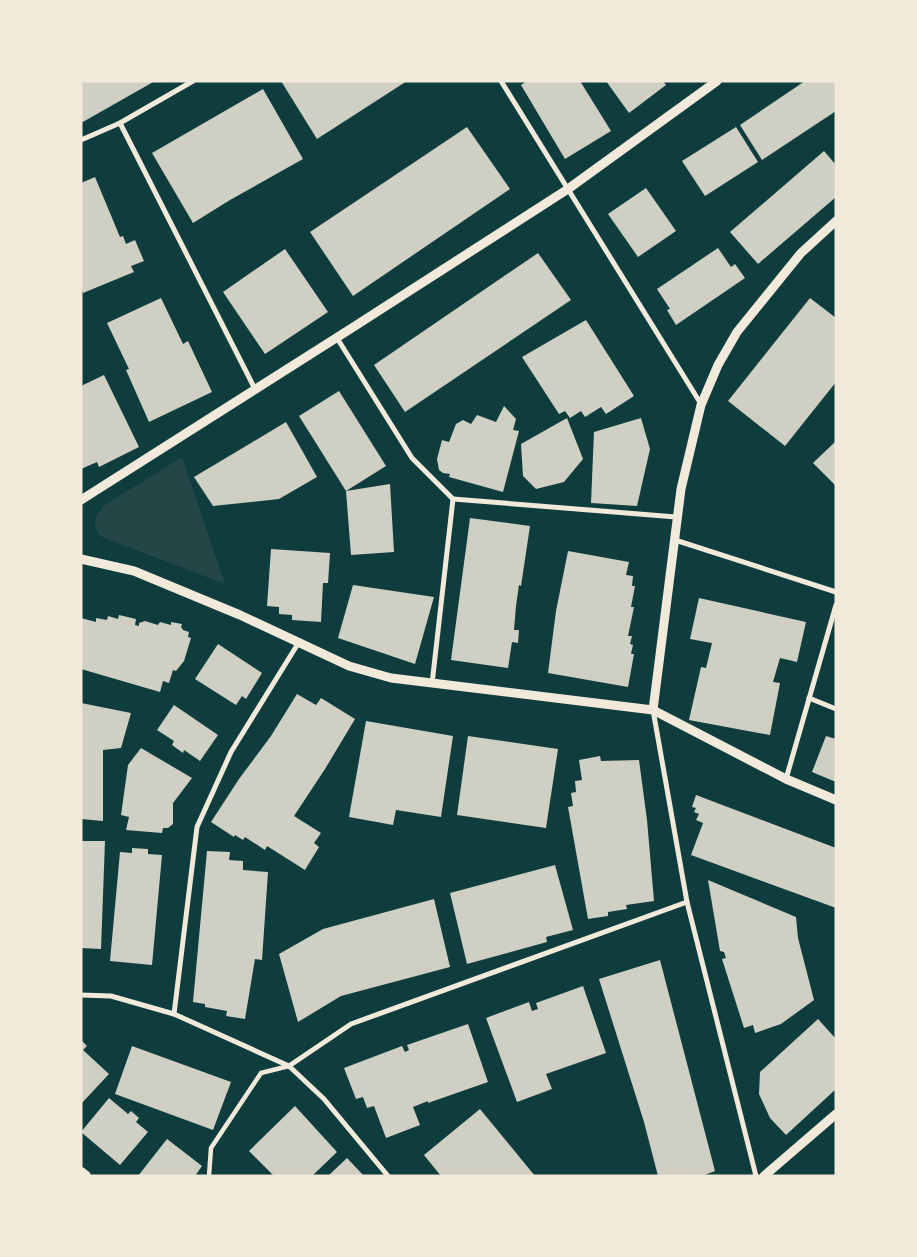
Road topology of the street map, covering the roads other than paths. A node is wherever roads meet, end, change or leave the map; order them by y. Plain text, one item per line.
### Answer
1 (193, 81) edge
2 (501, 81) edge
3 (717, 81) edge
4 (120, 123) junction
5 (81, 140) edge
6 (568, 189) junction
7 (836, 221) edge
8 (337, 338) junction
9 (255, 389) junction
10 (702, 405) junction
11 (453, 499) junction
12 (81, 500) edge
13 (676, 517) junction
14 (675, 540) junction
15 (81, 559) edge
16 (836, 592) edge
17 (836, 605) edge
18 (299, 642) junction
19 (432, 684) junction
20 (808, 698) junction
21 (836, 709) edge
22 (653, 710) junction
23 (786, 779) junction
24 (836, 800) edge
25 (686, 902) junction
26 (81, 995) edge
27 (174, 1014) junction
28 (289, 1066) junction
29 (836, 1114) edge
30 (81, 1172) edge
31 (86, 1176) edge
32 (209, 1176) edge
33 (388, 1176) edge
34 (756, 1176) edge
35 (764, 1176) edge

1 - 4 street
2 - 6 street
3 - 6 street
4 - 5 street
4 - 9 street
6 - 8 street
6 - 10 street
7 - 10 street
8 - 9 street
8 - 11 street
9 - 12 street
10 - 13 street
11 - 13 street
11 - 19 street
13 - 14 street
14 - 16 street
14 - 22 street
15 - 18 street
17 - 20 street
18 - 19 street
18 - 27 street
19 - 22 street
20 - 21 street
20 - 23 street
22 - 23 street
22 - 25 street
23 - 24 street
25 - 28 street
25 - 34 street
26 - 27 street
27 - 28 street
28 - 32 street
28 - 33 street
29 - 35 street
30 - 31 main road

